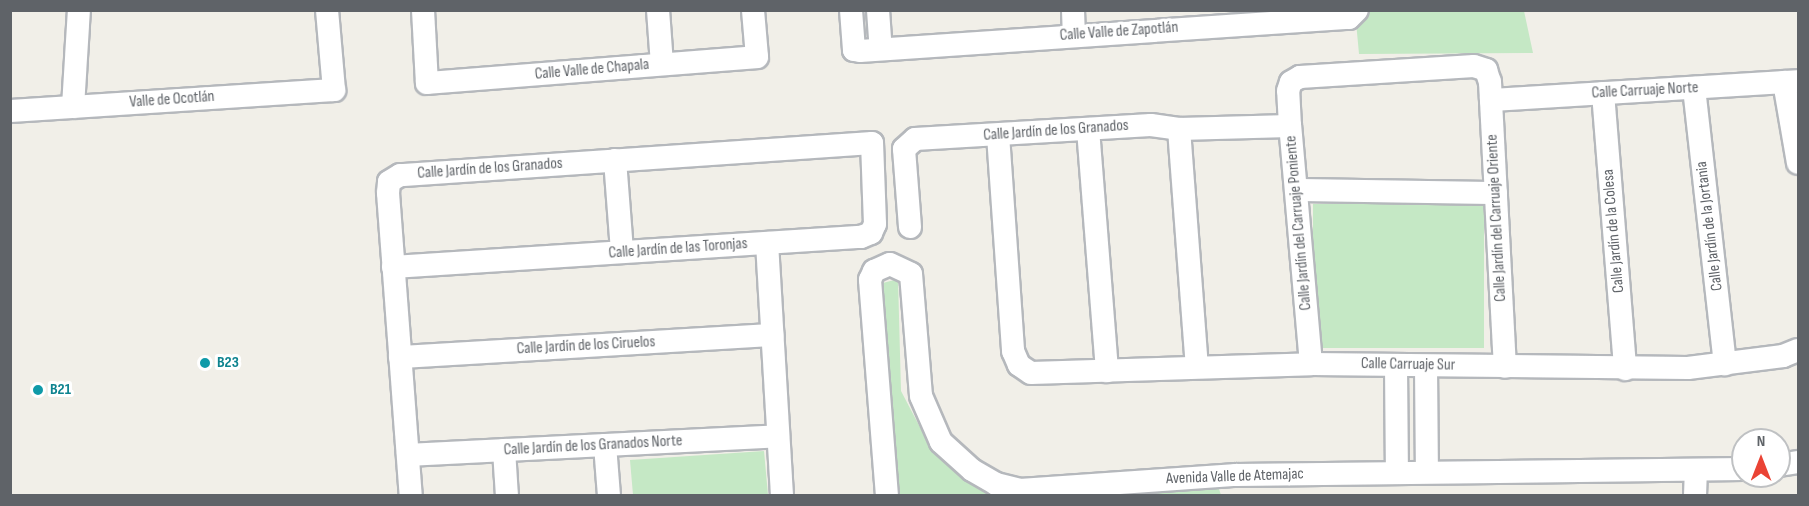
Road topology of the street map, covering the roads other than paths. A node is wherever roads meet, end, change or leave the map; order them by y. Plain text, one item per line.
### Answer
1 (79, 10) edge
2 (327, 10) edge
3 (423, 10) edge
4 (658, 10) edge
5 (753, 10) edge
6 (852, 10) edge
7 (878, 10) edge
8 (1073, 10) edge
9 (1357, 12) edge
10 (1268, 16) edge
11 (1170, 19) edge
12 (1074, 35) junction
13 (881, 49) junction
14 (662, 64) junction
15 (1486, 70) joint
16 (1791, 81) edge
17 (1694, 88) junction
18 (1603, 93) junction
19 (1491, 100) junction
20 (73, 107) junction
21 (10, 111) edge
22 (1290, 126) junction
23 (1088, 129) junction
24 (1179, 129) junction
25 (998, 135) junction
26 (872, 143) joint
27 (615, 160) junction
28 (1798, 163) edge
29 (1296, 190) junction
30 (1496, 193) junction
31 (910, 227) dead end
32 (767, 243) junction
33 (622, 252) junction
34 (393, 267) junction
35 (772, 335) junction
36 (1798, 350) edge
37 (400, 357) junction
38 (1311, 364) junction
39 (1725, 364) junction
40 (1396, 365) junction
41 (1197, 366) junction
42 (1426, 366) junction
43 (1505, 367) junction
44 (1625, 369) junction
45 (1107, 371) junction
46 (1426, 428) junction
47 (1397, 429) junction
48 (778, 436) junction
49 (605, 445) junction
50 (504, 450) junction
51 (408, 455) junction
52 (1731, 469) edge
53 (1696, 470) junction
54 (1397, 472) junction
55 (1427, 472) junction
56 (1238, 485) edge
57 (411, 495) edge
58 (507, 495) edge
59 (609, 495) edge
60 (782, 495) edge
61 (887, 495) edge
62 (1695, 495) edge

1 - 20 street
2 - 20 street, Valle de Ocotlán
3 - 14 street, Calle Valle de Chapala
4 - 14 street
5 - 14 street, Calle Valle de Chapala
6 - 13 street, Calle Valle de Zapotlán
7 - 13 street
8 - 12 street
9 - 10 street, Calle Valle de Zapotlán
10 - 11 street, Calle Valle de Zapotlán
11 - 12 street, Calle Valle de Zapotlán
12 - 13 street, Calle Valle de Zapotlán
15 - 19 street, Calle Jardín del Carruaje Oriente
15 - 22 street, Calle Jardín del Carruaje Poniente
16 - 17 street, Calle Carruaje Norte
16 - 28 street
17 - 18 street, Calle Carruaje Norte
17 - 39 street, Calle Jardín de la Jortania
18 - 19 street, Calle Carruaje Norte
18 - 44 street, Calle Jardín de la Colesa
19 - 30 street, Calle Jardín del Carruaje Oriente
20 - 21 street, Valle de Ocotlán
22 - 24 street, Calle Jardín de los Granados
22 - 29 street, Calle Jardín del Carruaje Poniente
23 - 24 street, Calle Jardín de los Granados
23 - 25 street, Calle Jardín de los Granados
23 - 45 street
24 - 41 street
25 - 31 street, Calle Jardín de los Granados
25 - 45 street, Calle Carruaje Sur
26 - 27 street, Calle Jardín de los Granados
26 - 32 street, Calle Jardín de las Toronjas
27 - 33 street
27 - 34 street, Calle Jardín de los Granados
29 - 30 street
29 - 38 street, Calle Jardín del Carruaje Poniente
30 - 43 street, Calle Jardín del Carruaje Oriente
32 - 33 street, Calle Jardín de las Toronjas
32 - 35 street
33 - 34 street, Calle Jardín de las Toronjas
34 - 37 street, Calle Jardín de los Granados
35 - 37 street, Calle Jardín de los Ciruelos
35 - 48 street
36 - 39 street, Calle Carruaje Sur
37 - 51 street, Calle Jardín de los Granados
38 - 40 street, Calle Carruaje Sur
38 - 41 street, Calle Carruaje Sur
39 - 44 street, Calle Carruaje Sur
40 - 42 street, Calle Carruaje Sur
40 - 47 street
41 - 45 street, Calle Carruaje Sur
42 - 43 street, Calle Carruaje Sur
42 - 46 street
43 - 44 street, Calle Carruaje Sur
46 - 47 street
46 - 55 street
47 - 54 street
48 - 49 street, Calle Jardín de los Granados Norte
48 - 60 street
49 - 50 street, Calle Jardín de los Granados Norte
49 - 59 street
50 - 51 street, Calle Jardín de los Granados Norte
50 - 58 street
51 - 57 street, Calle Jardín de los Granados
52 - 53 street, Avenida Valle de Atemajac
53 - 55 street, Avenida Valle de Atemajac
53 - 62 street
54 - 55 street, Avenida Valle de Atemajac
54 - 56 street, Avenida Valle de Atemajac
56 - 61 street, Avenida Valle de Atemajac

